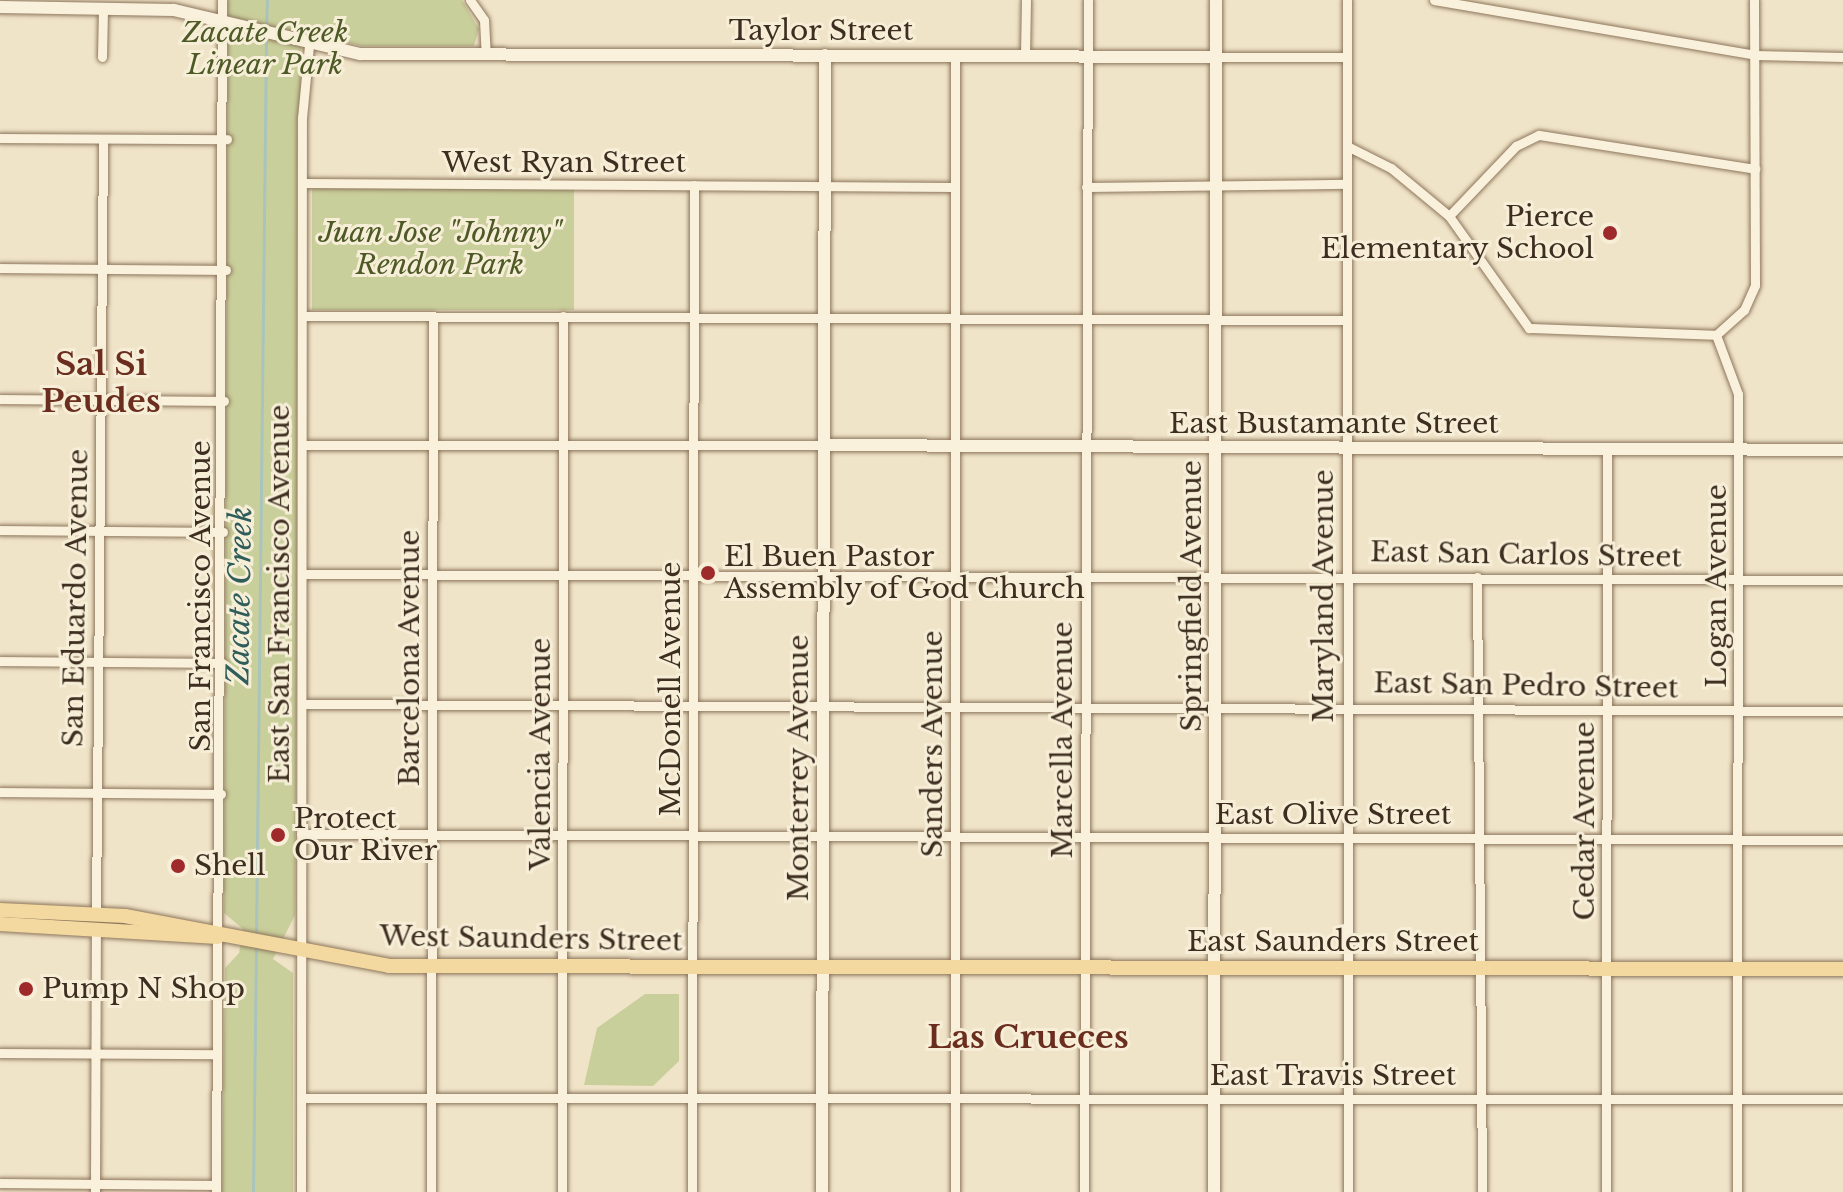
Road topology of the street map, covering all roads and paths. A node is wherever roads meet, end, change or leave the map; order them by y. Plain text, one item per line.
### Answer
1 (222, 0) edge
2 (470, 0) edge
3 (1026, 0) edge
4 (1088, 0) edge
5 (1216, 0) edge
6 (1347, 0) edge
7 (1434, 0) edge
8 (1754, 0) edge
9 (0, 7) edge
10 (103, 8) junction
11 (229, 22) junction
12 (309, 45) junction
13 (486, 54) junction
14 (825, 55) junction
15 (1755, 55) junction
16 (955, 56) junction
17 (1025, 56) junction
18 (1087, 56) junction
19 (102, 57) dead end
20 (1216, 57) junction
21 (1347, 57) junction
22 (1843, 57) edge
23 (0, 138) edge
24 (103, 139) junction
25 (227, 139) junction
26 (1347, 146) junction
27 (1755, 169) junction
28 (302, 183) junction
29 (1347, 184) junction
30 (694, 185) junction
31 (825, 186) junction
32 (955, 187) junction
33 (1086, 187) junction
34 (1216, 188) junction
35 (1449, 216) junction
36 (0, 268) edge
37 (101, 269) junction
38 (226, 270) junction
39 (302, 316) junction
40 (433, 316) junction
41 (563, 316) junction
42 (694, 317) junction
43 (825, 317) junction
44 (955, 317) junction
45 (1085, 318) junction
46 (1215, 318) junction
47 (1347, 320) junction
48 (1716, 335) junction
49 (0, 399) edge
50 (100, 400) junction
51 (224, 401) junction
52 (302, 445) junction
53 (432, 445) junction
54 (563, 445) junction
55 (694, 445) junction
56 (824, 445) junction
57 (955, 446) junction
58 (1085, 447) junction
59 (1216, 448) junction
60 (1346, 449) junction
61 (1607, 449) junction
62 (1739, 450) junction
63 (1843, 450) edge
64 (0, 530) edge
65 (99, 531) junction
66 (223, 532) junction
67 (302, 574) junction
68 (432, 574) junction
69 (563, 574) junction
70 (693, 575) junction
71 (824, 575) junction
72 (954, 575) junction
73 (1085, 575) junction
74 (1215, 575) junction
75 (1346, 575) junction
76 (1477, 577) junction
77 (1607, 580) junction
78 (1739, 580) junction
79 (1843, 580) edge
80 (0, 661) edge
81 (98, 662) junction
82 (222, 663) junction
83 (302, 704) junction
84 (432, 704) junction
85 (563, 704) junction
86 (1085, 704) junction
87 (1216, 704) junction
88 (693, 705) junction
89 (824, 705) junction
90 (954, 705) junction
91 (1345, 705) junction
92 (1476, 706) junction
93 (1607, 711) junction
94 (1739, 711) junction
95 (1843, 711) edge
96 (0, 792) edge
97 (96, 792) junction
98 (221, 794) junction
99 (301, 834) junction
100 (432, 834) junction
101 (562, 834) junction
102 (693, 835) junction
103 (823, 835) junction
104 (954, 836) junction
105 (1085, 836) junction
106 (1216, 836) junction
107 (1346, 837) junction
108 (1477, 838) junction
109 (1607, 838) junction
110 (1738, 839) junction
111 (1843, 840) edge
112 (0, 910) edge
113 (96, 919) junction
114 (0, 924) edge
115 (219, 937) junction
116 (303, 953) junction
117 (432, 967) junction
118 (564, 967) junction
119 (695, 967) junction
120 (823, 967) junction
121 (957, 968) junction
122 (1086, 968) junction
123 (1216, 968) junction
124 (1346, 968) junction
125 (1477, 968) junction
126 (1607, 968) junction
127 (1738, 968) junction
128 (1843, 969) edge
129 (0, 1053) edge
130 (95, 1053) junction
131 (217, 1054) junction
132 (1215, 1096) junction
133 (822, 1097) junction
134 (302, 1098) junction
135 (432, 1098) junction
136 (562, 1098) junction
137 (692, 1098) junction
138 (956, 1098) junction
139 (1085, 1098) junction
140 (1348, 1099) junction
141 (1482, 1099) junction
142 (1607, 1099) junction
143 (1737, 1099) junction
144 (1843, 1099) edge
145 (0, 1183) edge
146 (95, 1188) edge
147 (216, 1189) edge
148 (301, 1192) edge
149 (431, 1192) edge
150 (562, 1192) edge
151 (692, 1192) edge
152 (822, 1192) edge
153 (955, 1192) edge
154 (1084, 1192) edge
155 (1214, 1192) edge
156 (1348, 1192) edge
157 (1482, 1192) edge
158 (1606, 1192) edge
159 (1737, 1192) edge

1 - 11 street, San Francisco Avenue
2 - 13 street
3 - 17 street
4 - 18 street, Marcella Avenue
5 - 20 street, Springfield Avenue
6 - 21 street, Maryland Avenue
7 - 15 street
8 - 15 street
9 - 10 street, Taylor Street
10 - 11 street, Taylor Street
10 - 19 street
11 - 12 street, Taylor Street
11 - 25 street, San Francisco Avenue
12 - 13 street, Taylor Street
12 - 28 street, East San Francisco Avenue
13 - 14 street, Taylor Street
14 - 16 street, Taylor Street
14 - 31 street, Monterrey Avenue
15 - 22 street
15 - 27 street
16 - 17 street, Taylor Street
16 - 32 street, Sanders Avenue
17 - 18 street, Taylor Street
18 - 20 street, Taylor Street
18 - 33 street, Marcella Avenue
20 - 21 street, Taylor Street
20 - 34 street, Springfield Avenue
21 - 26 street, Maryland Avenue
23 - 24 street
24 - 25 street
24 - 37 street, San Eduardo Avenue
25 - 38 street, San Francisco Avenue
26 - 29 street, Maryland Avenue
26 - 35 street
27 - 35 street
27 - 48 street
28 - 30 street, West Ryan Street
28 - 39 street, East San Francisco Avenue
29 - 34 street
29 - 47 street, Maryland Avenue
30 - 31 street, West Ryan Street
30 - 42 street, McDonell Avenue
31 - 32 street, West Ryan Street
31 - 43 street, Monterrey Avenue
32 - 44 street, Sanders Avenue
33 - 34 street
33 - 45 street, Marcella Avenue
34 - 46 street, Springfield Avenue
35 - 48 street
36 - 37 street
37 - 38 street
37 - 50 street, San Eduardo Avenue
38 - 51 street, San Francisco Avenue
39 - 40 street
39 - 52 street, East San Francisco Avenue
40 - 41 street
40 - 53 street, Barcelona Avenue
41 - 42 street
41 - 54 street, Valencia Avenue
42 - 43 street
42 - 55 street, McDonell Avenue
43 - 44 street
43 - 56 street, Monterrey Avenue
44 - 45 street
44 - 57 street, Sanders Avenue
45 - 46 street
45 - 58 street, Marcella Avenue
46 - 47 street
46 - 59 street, Springfield Avenue
47 - 60 street, Maryland Avenue
48 - 62 street, Logan Avenue
49 - 50 street
50 - 51 street
50 - 65 street, San Eduardo Avenue
51 - 66 street, San Francisco Avenue
52 - 53 street
52 - 67 street, East San Francisco Avenue
53 - 54 street
53 - 68 street, Barcelona Avenue
54 - 55 street
54 - 69 street, Valencia Avenue
55 - 56 street
55 - 70 street, McDonell Avenue
56 - 57 street, East Bustamante Street
56 - 71 street, Monterrey Avenue
57 - 58 street, East Bustamante Street
57 - 72 street, Sanders Avenue
58 - 59 street, East Bustamante Street
58 - 73 street, Marcella Avenue
59 - 60 street, East Bustamante Street
59 - 74 street, Springfield Avenue
60 - 61 street, East Bustamante Street
60 - 75 street, Maryland Avenue
61 - 62 street, East Bustamante Street
61 - 77 street, Cedar Avenue
62 - 63 street, East Bustamante Street
62 - 78 street, Logan Avenue
64 - 65 street
65 - 66 street
65 - 81 street, San Eduardo Avenue
66 - 82 street, San Francisco Avenue
67 - 68 street, East San Carlos Street
67 - 83 street, East San Francisco Avenue
68 - 69 street, East San Carlos Street
68 - 84 street, Barcelona Avenue
69 - 70 street, East San Carlos Street
69 - 85 street, Valencia Avenue
70 - 71 street, East San Carlos Street
70 - 88 street, McDonell Avenue
71 - 72 street, East San Carlos Street
71 - 89 street, Monterrey Avenue
72 - 73 street, East San Carlos Street
72 - 90 street, Sanders Avenue
73 - 74 street, East San Carlos Street
73 - 86 street, Marcella Avenue
74 - 75 street, East San Carlos Street
74 - 87 street, Springfield Avenue
75 - 76 street, East San Carlos Street
75 - 91 street, Maryland Avenue
76 - 77 street, East San Carlos Street
76 - 92 street
77 - 78 street, East San Carlos Street
77 - 93 street, Cedar Avenue
78 - 79 street, East San Carlos Street
78 - 94 street, Logan Avenue
80 - 81 street
81 - 82 street
81 - 97 street, San Eduardo Avenue
82 - 98 street, San Francisco Avenue
83 - 84 street, East San Pedro Street
83 - 99 street, East San Francisco Avenue
84 - 85 street, East San Pedro Street
84 - 100 street, Barcelona Avenue
85 - 88 street, East San Pedro Street
85 - 101 street, Valencia Avenue
86 - 87 street, East San Pedro Street
86 - 90 street, East San Pedro Street
86 - 105 street, Marcella Avenue
87 - 91 street, East San Pedro Street
87 - 106 street, Springfield Avenue
88 - 89 street, East San Pedro Street
88 - 102 street, McDonell Avenue
89 - 90 street, East San Pedro Street
89 - 103 street, Monterrey Avenue
90 - 104 street, Sanders Avenue
91 - 92 street, East San Pedro Street
91 - 107 street, Maryland Avenue
92 - 93 street, East San Pedro Street
92 - 108 street
93 - 94 street, East San Pedro Street
93 - 109 street, Cedar Avenue
94 - 95 street, East San Pedro Street
94 - 110 street, Logan Avenue
96 - 97 street
97 - 98 street
97 - 113 street, San Eduardo Avenue
98 - 115 street, San Francisco Avenue
99 - 100 street, East Olive Street
99 - 116 street, East San Francisco Avenue
100 - 101 street, East Olive Street
100 - 117 street, Barcelona Avenue
101 - 102 street, East Olive Street
101 - 118 street, Valencia Avenue
102 - 103 street, East Olive Street
102 - 119 street, McDonell Avenue
103 - 104 street, East Olive Street
103 - 120 street, Monterrey Avenue
104 - 105 street, East Olive Street
104 - 121 street, Sanders Avenue
105 - 106 street, East Olive Street
105 - 122 street, Marcella Avenue
106 - 107 street, East Olive Street
106 - 123 street, Springfield Avenue
107 - 108 street, East Olive Street
107 - 124 street, Maryland Avenue
108 - 109 street, East Olive Street
108 - 125 street
109 - 110 street, East Olive Street
109 - 126 street, Cedar Avenue
110 - 111 street, East Olive Street
110 - 127 street, Logan Avenue
112 - 113 main road
113 - 114 main road
113 - 115 main road, West Saunders Street
113 - 130 street, San Eduardo Avenue
115 - 116 main road, West Saunders Street
115 - 131 street, San Francisco Avenue
116 - 117 main road, West Saunders Street
116 - 134 street, East San Francisco Avenue
117 - 118 main road, West Saunders Street
117 - 135 street, Barcelona Avenue
118 - 119 main road, West Saunders Street
118 - 136 street, Valencia Avenue
119 - 120 main road, West Saunders Street
119 - 137 street, McDonell Avenue
120 - 121 main road, East Saunders Street
120 - 133 street, Monterrey Avenue
121 - 122 main road, East Saunders Street
121 - 138 street, Sanders Avenue
122 - 123 main road, East Saunders Street
122 - 139 street, Marcella Avenue
123 - 124 main road, East Saunders Street
123 - 132 street, Springfield Avenue
124 - 125 main road, East Saunders Street
124 - 140 street, Maryland Avenue
125 - 126 main road, East Saunders Street
125 - 141 street
126 - 127 main road, East Saunders Street
126 - 142 street, Cedar Avenue
127 - 128 main road, East Saunders Street
127 - 143 street, Logan Avenue
129 - 130 street
130 - 131 street
130 - 146 street, San Eduardo Avenue
131 - 147 street, San Francisco Avenue
132 - 139 street, East Travis Street
132 - 140 street, East Travis Street
132 - 155 street, Springfield Avenue
133 - 137 street, East Travis Street
133 - 138 street, East Travis Street
133 - 152 street, Monterrey Avenue
134 - 135 street, East Travis Street
134 - 148 street, East San Francisco Avenue
135 - 136 street, East Travis Street
135 - 149 street, Barcelona Avenue
136 - 137 street, East Travis Street
136 - 150 street, Valencia Avenue
137 - 151 street, McDonell Avenue
138 - 139 street, East Travis Street
138 - 153 street, Sanders Avenue
139 - 154 street, Marcella Avenue
140 - 141 street, East Travis Street
140 - 156 street, Maryland Avenue
141 - 142 street, East Travis Street
141 - 157 street
142 - 143 street, East Travis Street
142 - 158 street, Cedar Avenue
143 - 144 street, East Travis Street
143 - 159 street, Logan Avenue
145 - 146 street
146 - 147 street

